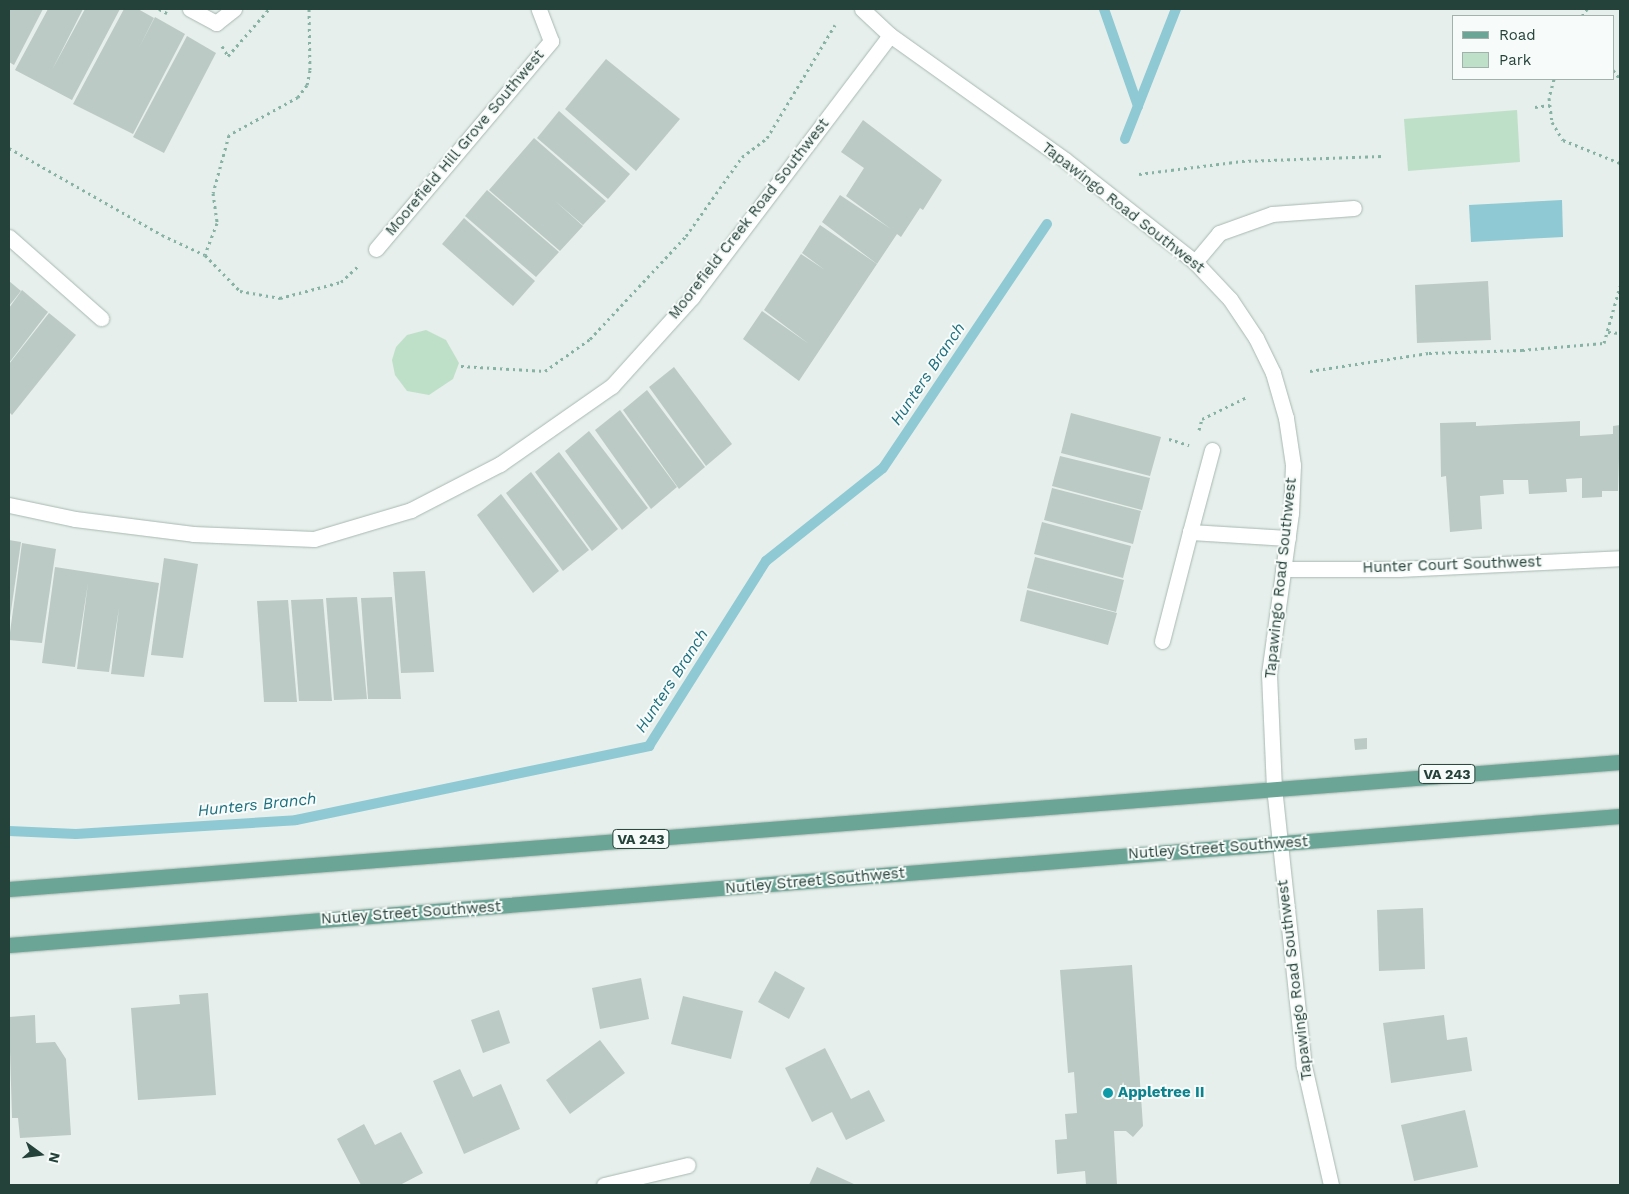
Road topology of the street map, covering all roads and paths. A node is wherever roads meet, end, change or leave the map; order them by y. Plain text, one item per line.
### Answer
1 (190, 9) edge
2 (234, 9) edge
3 (309, 9) edge
4 (539, 9) edge
5 (862, 9) edge
6 (835, 25) dead end
7 (890, 35) junction
8 (1554, 80) edge
9 (1550, 105) junction
10 (1535, 107) dead end
11 (9, 148) edge
12 (1382, 156) dead end
13 (1620, 163) edge
14 (1139, 174) dead end
15 (1354, 208) dead end
16 (9, 237) edge
17 (376, 249) joint
18 (206, 255) junction
19 (1195, 262) junction
20 (1620, 286) edge
21 (102, 318) dead end
22 (1608, 332) junction
23 (1620, 333) edge
24 (461, 366) dead end
25 (1310, 372) dead end
26 (1247, 397) dead end
27 (1197, 437) dead end
28 (1169, 439) dead end
29 (1195, 446) dead end
30 (1212, 450) dead end
31 (9, 504) edge
32 (1190, 532) junction
33 (1288, 538) junction
34 (1620, 558) edge
35 (1283, 569) junction
36 (1162, 641) dead end
37 (1620, 762) edge
38 (1274, 787) junction
39 (1620, 816) edge
40 (1279, 842) junction
41 (9, 889) edge
42 (9, 944) edge
43 (688, 1165) dead end
44 (604, 1185) edge
45 (1332, 1185) edge

1 - 2 street
3 - 18 path
4 - 17 street, Moorefield Hill Grove Southwest
5 - 7 street, Tapawingo Road Southwest
6 - 24 path
7 - 19 street, Tapawingo Road Southwest
7 - 31 street, Moorefield Creek Road Southwest
8 - 9 path
9 - 10 path
9 - 13 path
11 - 18 path
12 - 14 path
15 - 19 street
16 - 21 street
17 - 18 path
19 - 33 street, Tapawingo Road Southwest
20 - 22 path
22 - 23 path
22 - 25 path
26 - 27 path
28 - 29 path
30 - 32 street
32 - 33 street
32 - 36 street
33 - 35 street, Tapawingo Road Southwest
34 - 35 street, Hunter Court Southwest
35 - 38 street, Tapawingo Road Southwest
37 - 38 main road, VA 243
38 - 40 street, Tapawingo Road Southwest
38 - 41 main road, VA 243
39 - 40 main road, Nutley Street Southwest
40 - 42 main road, Nutley Street Southwest
40 - 45 street, Tapawingo Road Southwest
43 - 44 street

